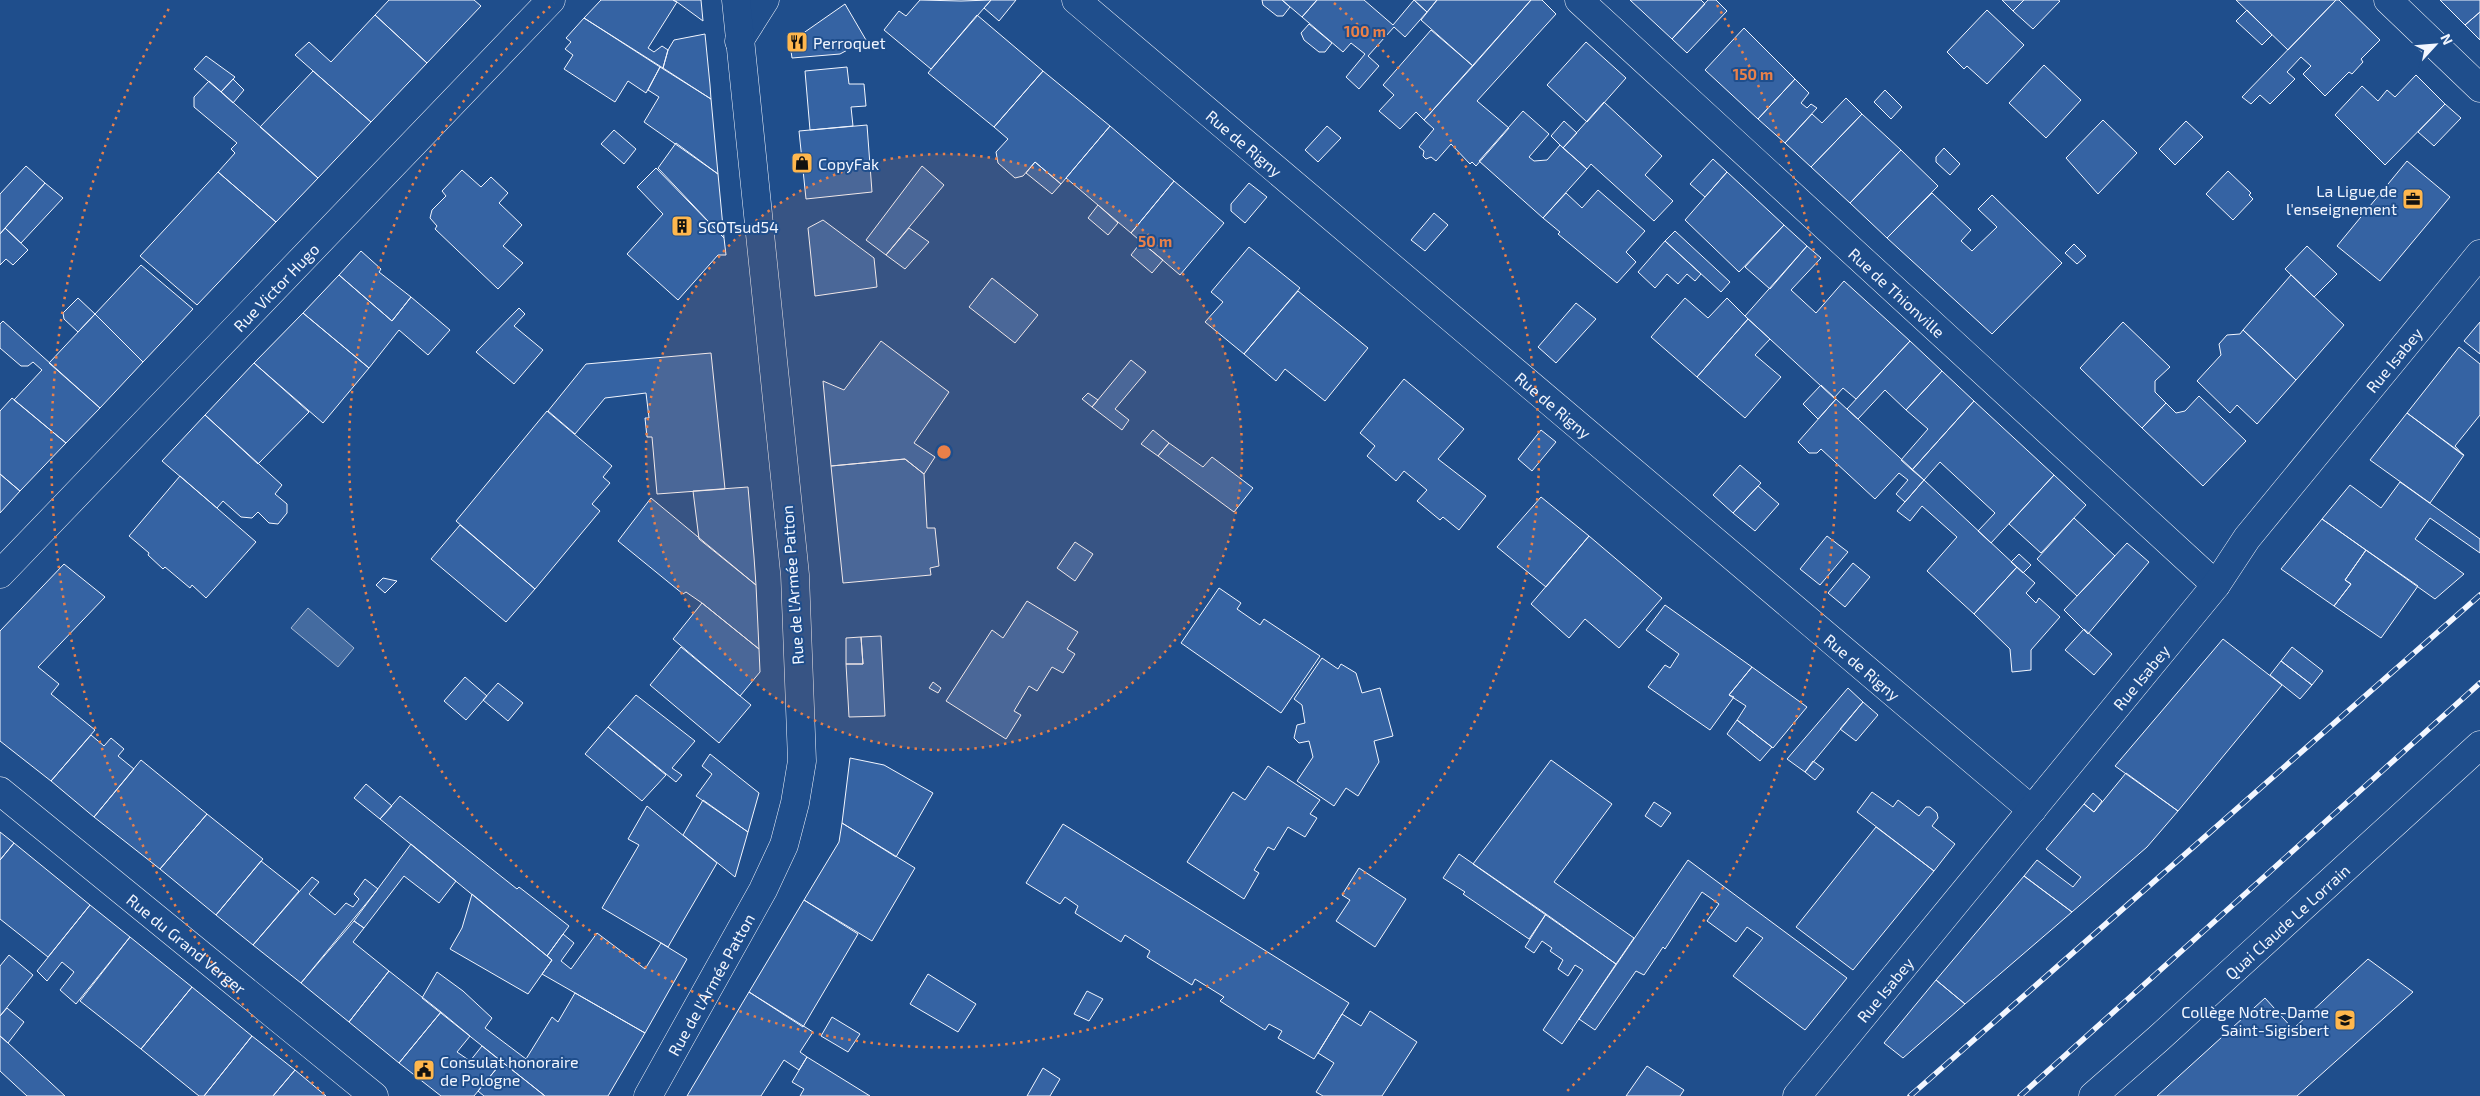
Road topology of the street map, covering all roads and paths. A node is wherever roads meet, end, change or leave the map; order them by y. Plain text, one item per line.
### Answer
1 (551, 0) edge
2 (736, 0) edge
3 (765, 0) edge
4 (1076, 0) edge
5 (1578, 0) edge
6 (2388, 0) edge
7 (740, 40) junction
8 (2480, 88) edge
9 (2480, 254) edge
10 (0, 574) edge
11 (2216, 586) junction
12 (2480, 745) edge
13 (0, 791) edge
14 (2032, 810) junction
15 (374, 1096) edge
16 (648, 1096) edge
17 (1797, 1096) edge
18 (2093, 1096) edge

1 - 10 street, Rue Victor Hugo
2 - 7 street, Rue de l'Armée Patton
3 - 7 street
4 - 14 street, Rue de Rigny
5 - 11 street, Rue de Thionville
6 - 8 street
7 - 16 street, Rue de l'Armée Patton
9 - 11 street, Rue Isabey
11 - 14 street, Rue Isabey
12 - 18 street, Quai Claude Le Lorrain
13 - 15 street, Rue du Grand Verger
14 - 17 street, Rue Isabey

